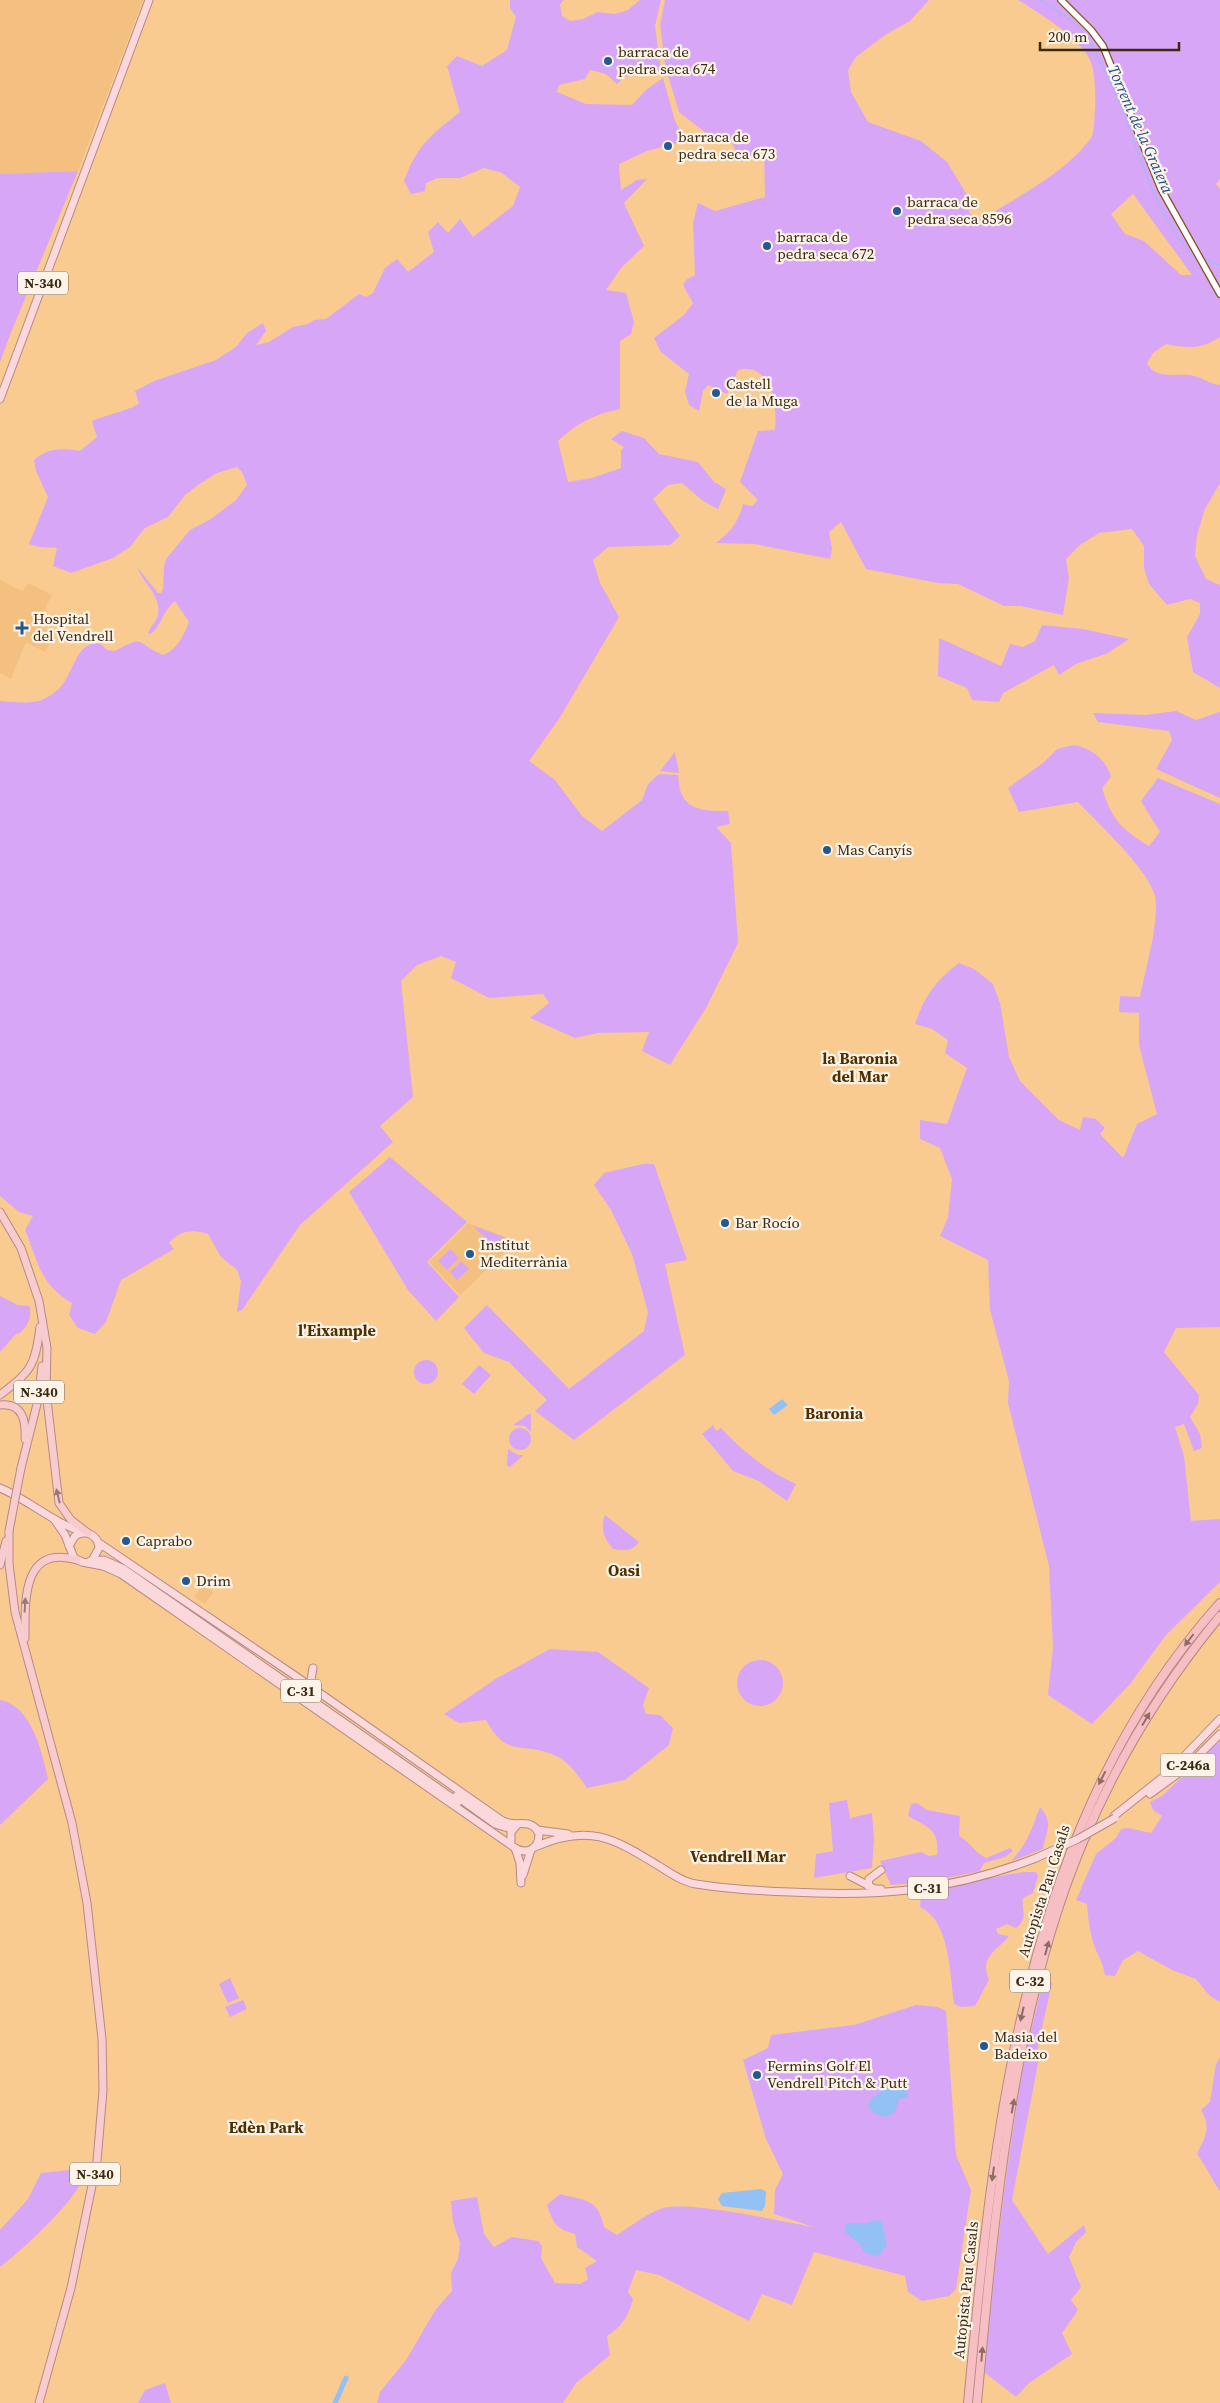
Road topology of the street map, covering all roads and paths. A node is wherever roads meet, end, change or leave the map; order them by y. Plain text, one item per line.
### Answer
1 (149, 0) edge
2 (1061, 0) edge
3 (1220, 294) edge
4 (0, 399) edge
5 (0, 1212) edge
6 (41, 1317) junction
7 (43, 1331) junction
8 (0, 1396) edge
9 (0, 1404) edge
10 (25, 1452) junction
11 (0, 1488) edge
12 (54, 1519) junction
13 (9, 1531) junction
14 (85, 1532) junction
15 (101, 1545) junction
16 (69, 1547) junction
17 (77, 1560) junction
18 (90, 1561) junction
19 (0, 1565) edge
20 (1220, 1603) edge
21 (1220, 1616) edge
22 (25, 1648) junction
23 (297, 1677) junction
24 (320, 1693) junction
25 (1220, 1721) edge
26 (1220, 1730) edge
27 (1220, 1734) edge
28 (1153, 1792) junction
29 (1114, 1817) junction
30 (515, 1826) junction
31 (537, 1830) junction
32 (513, 1845) junction
33 (533, 1849) junction
34 (1036, 1857) junction
35 (881, 1870) dead end
36 (850, 1876) dead end
37 (868, 1886) junction
38 (894, 1890) junction
39 (39, 2403) edge
40 (968, 2403) edge
41 (977, 2403) edge

1 - 4 main road, N-340
2 - 3 main road
5 - 6 highway, N-340
6 - 7 highway, N-340
6 - 8 highway
7 - 10 highway, N-340
14 -> 7 highway, C-31
9 - 10 highway
10 - 13 highway, N-340, bridge
11 - 12 main road, C-31
12 - 14 main road, C-31
12 - 16 main road, C-31
13 - 19 highway
13 - 22 highway, N-340
14 - 15 main road, C-31
14 - 16 main road
15 - 18 main road
15 - 23 main road
15 - 30 main road, C-31
16 - 17 main road, C-31
17 - 18 main road
22 -> 17 highway
18 - 32 main road
20 -> 40 highway, Autopista Pau Casals / C-32
41 -> 21 highway, Autopista Pau Casals / C-32
22 - 39 highway, N-340
23 - 24 main road
23 - 24 main road
24 - 30 main road
25 - 29 main road, C-31
26 - 28 main road, C-31
27 - 28 main road, C-246a
28 - 29 main road, C-31
29 - 34 main road, C-31, bridge
30 - 31 main road, C-31
30 - 32 main road
31 - 33 main road
31 - 38 main road, C-31
32 - 33 main road, C-31
32 - 33 main road
33 - 34 main road, C-31
34 - 38 main road, C-31
35 - 37 main road
36 - 37 main road
37 - 38 main road

